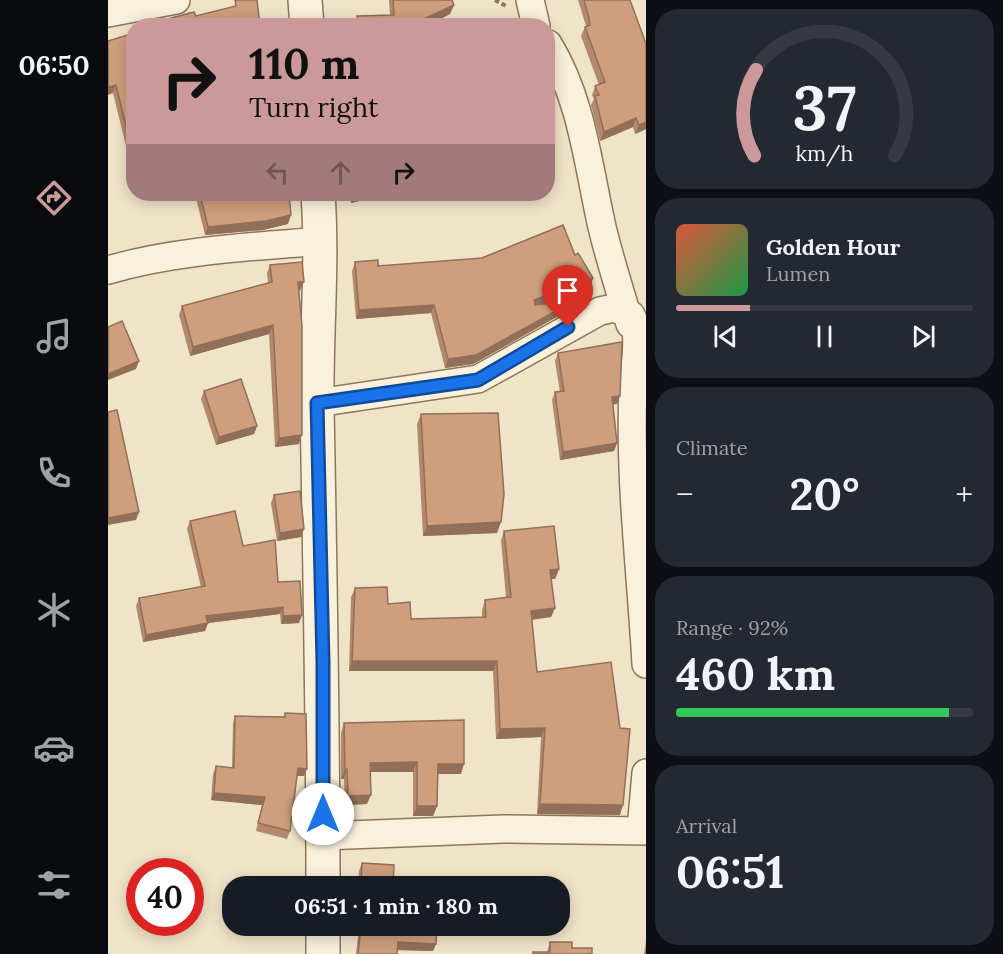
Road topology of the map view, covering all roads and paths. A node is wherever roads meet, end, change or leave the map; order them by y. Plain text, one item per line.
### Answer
1 (176, 0) edge
2 (305, 0) edge
3 (530, 0) edge
4 (108, 13) edge
5 (306, 18) edge
6 (534, 18) edge
7 (555, 55) edge
8 (319, 201) edge
9 (322, 241) junction
10 (108, 270) edge
11 (632, 330) dead end
12 (317, 403) junction
13 (641, 536) edge
14 (646, 664) edge
15 (646, 773) edge
16 (643, 830) edge
17 (323, 836) junction
18 (323, 876) edge
19 (323, 936) edge
20 (323, 954) edge

1 - 4 street
2 - 5 street
3 - 6 street
7 - 11 street
8 - 9 street
9 - 10 street
9 - 12 street
12 - 13 street
12 - 17 street
13 - 14 street
15 - 16 street
16 - 17 street
17 - 18 street
19 - 20 street

